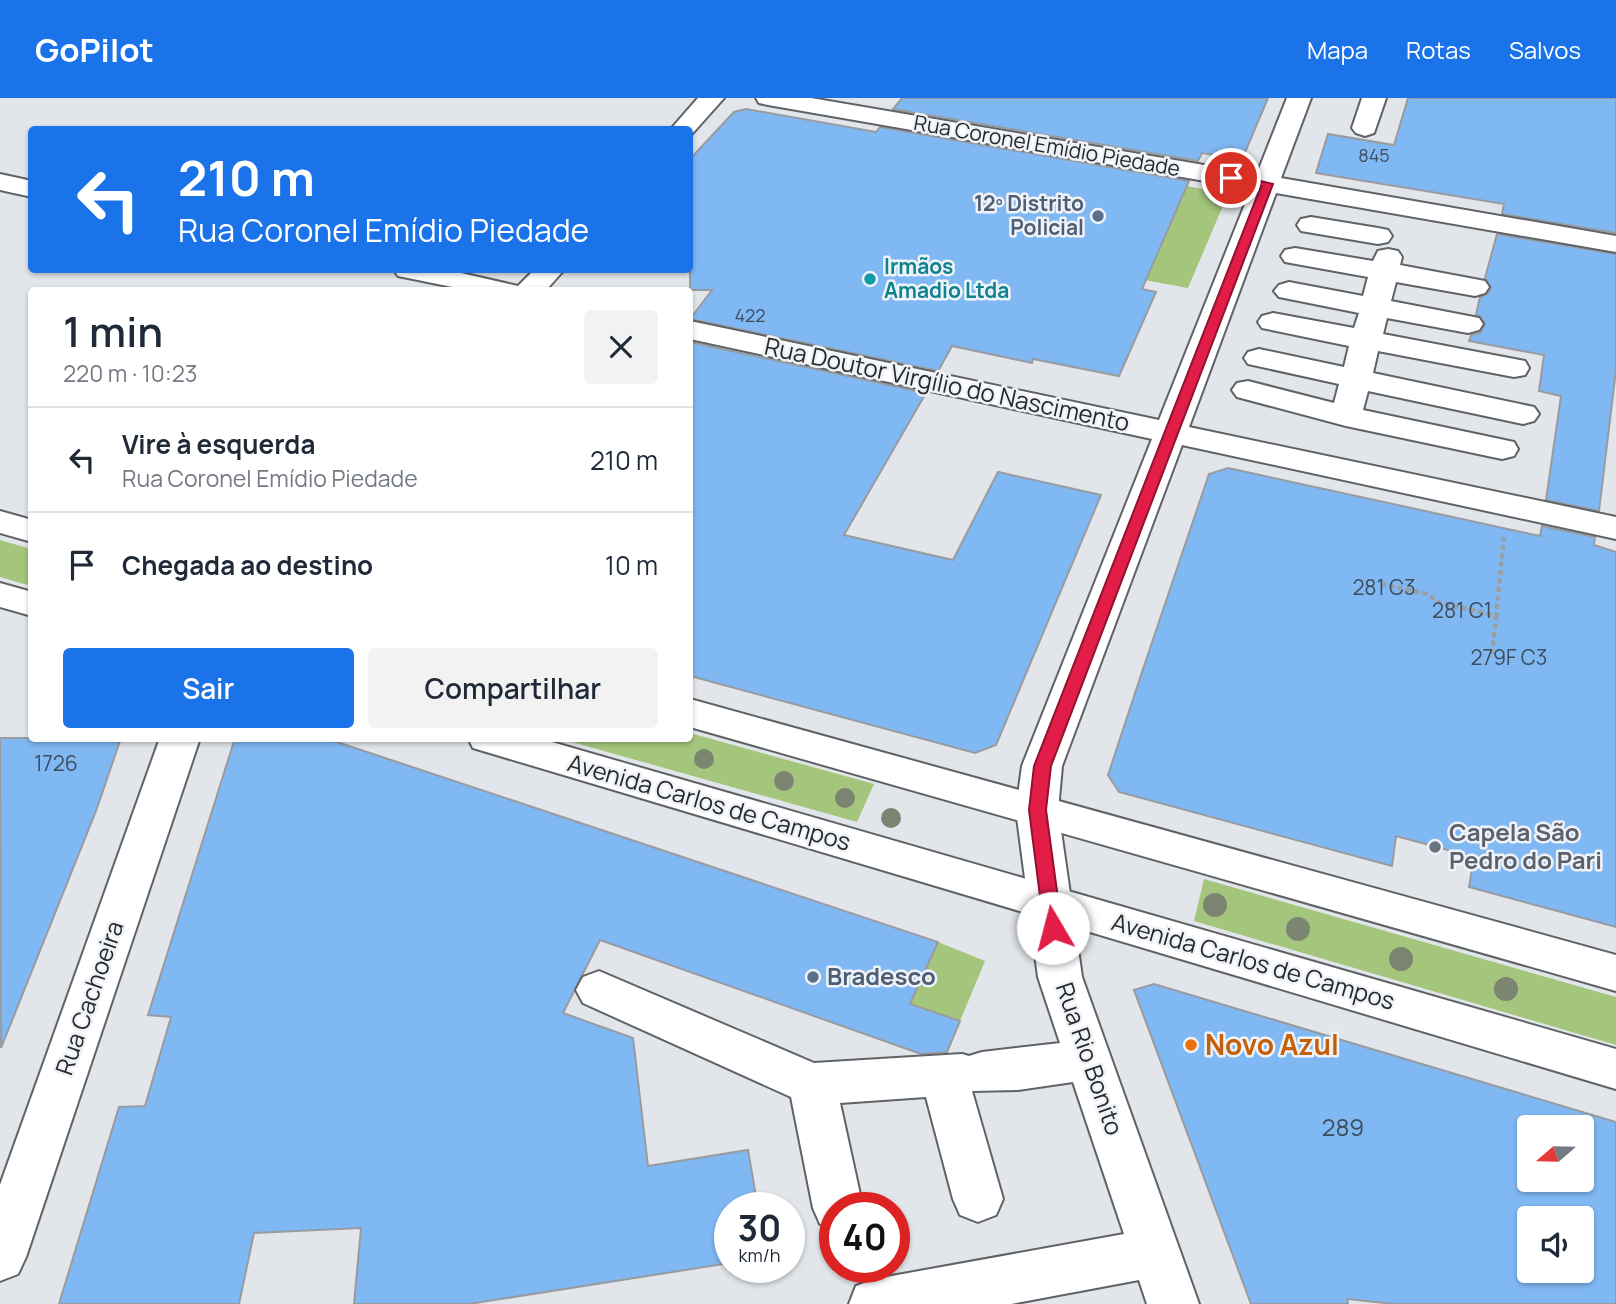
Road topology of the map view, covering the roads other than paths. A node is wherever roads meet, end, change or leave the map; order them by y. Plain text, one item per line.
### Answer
1 (712, 98) edge
2 (768, 98) edge
3 (1299, 98) edge
4 (1374, 98) edge
5 (686, 126) edge
6 (1365, 128) dead end
7 (0, 182) edge
8 (1267, 184) junction
9 (28, 187) edge
10 (1385, 205) junction
11 (1417, 211) junction
12 (1311, 225) dead end
13 (1616, 244) edge
14 (1383, 254) junction
15 (1295, 256) dead end
16 (423, 273) edge
17 (547, 273) edge
18 (492, 287) edge
19 (533, 287) edge
20 (1475, 287) dead end
21 (1289, 291) dead end
22 (1375, 306) junction
23 (1273, 322) dead end
24 (1468, 324) dead end
25 (693, 331) edge
26 (1366, 341) junction
27 (1259, 358) dead end
28 (1514, 368) dead end
29 (1357, 378) junction
30 (1248, 390) dead end
31 (1523, 414) dead end
32 (1346, 416) junction
33 (1170, 432) junction
34 (1502, 449) dead end
35 (0, 522) edge
36 (1616, 528) edge
37 (28, 530) edge
38 (0, 595) edge
39 (28, 603) edge
40 (693, 714) edge
41 (179, 742) edge
42 (500, 742) edge
43 (1037, 810) junction
44 (1049, 903) junction
45 (1616, 973) edge
46 (599, 990) dead end
47 (1088, 1059) junction
48 (1616, 1069) edge
49 (963, 1074) junction
50 (813, 1084) junction
51 (835, 1192) edge
52 (978, 1199) dead end
53 (1155, 1253) junction
54 (0, 1257) edge
55 (875, 1304) edge
56 (1173, 1304) edge

1 - 5 street
2 - 8 street, Rua Coronel Emídio Piedade
3 - 8 street, Rua Rio Bonito
4 - 6 street
7 - 9 street
8 - 10 street, Rua Coronel Emídio Piedade
8 - 33 street, Rua Rio Bonito
10 - 11 street, Rua Coronel Emídio Piedade
10 - 14 street
11 - 13 street, Rua Coronel Emídio Piedade
11 - 14 street
12 - 14 street
14 - 15 street
14 - 20 street
14 - 22 street
16 - 18 street
17 - 19 street
21 - 22 street
22 - 24 street
22 - 26 street
23 - 26 street
25 - 33 street, Rua Doutor Virgílio do Nascimento
26 - 28 street
26 - 29 street
27 - 29 street
29 - 31 street
29 - 32 street
30 - 32 street
32 - 34 street
33 - 36 street, Rua Doutor Virgílio do Nascimento
33 - 43 street, Rua Rio Bonito
35 - 37 street
38 - 39 street
40 - 43 street
41 - 54 street, Rua Cachoeira
42 - 44 street, Avenida Carlos de Campos
43 - 44 street, Rua Rio Bonito
43 - 45 street
44 - 47 street, Rua Rio Bonito
44 - 48 street, Avenida Carlos de Campos
46 - 50 street
47 - 49 street
47 - 53 street, Rua Rio Bonito
49 - 50 street
49 - 52 street
50 - 51 street
53 - 55 street
53 - 56 street, Rua Rio Bonito

